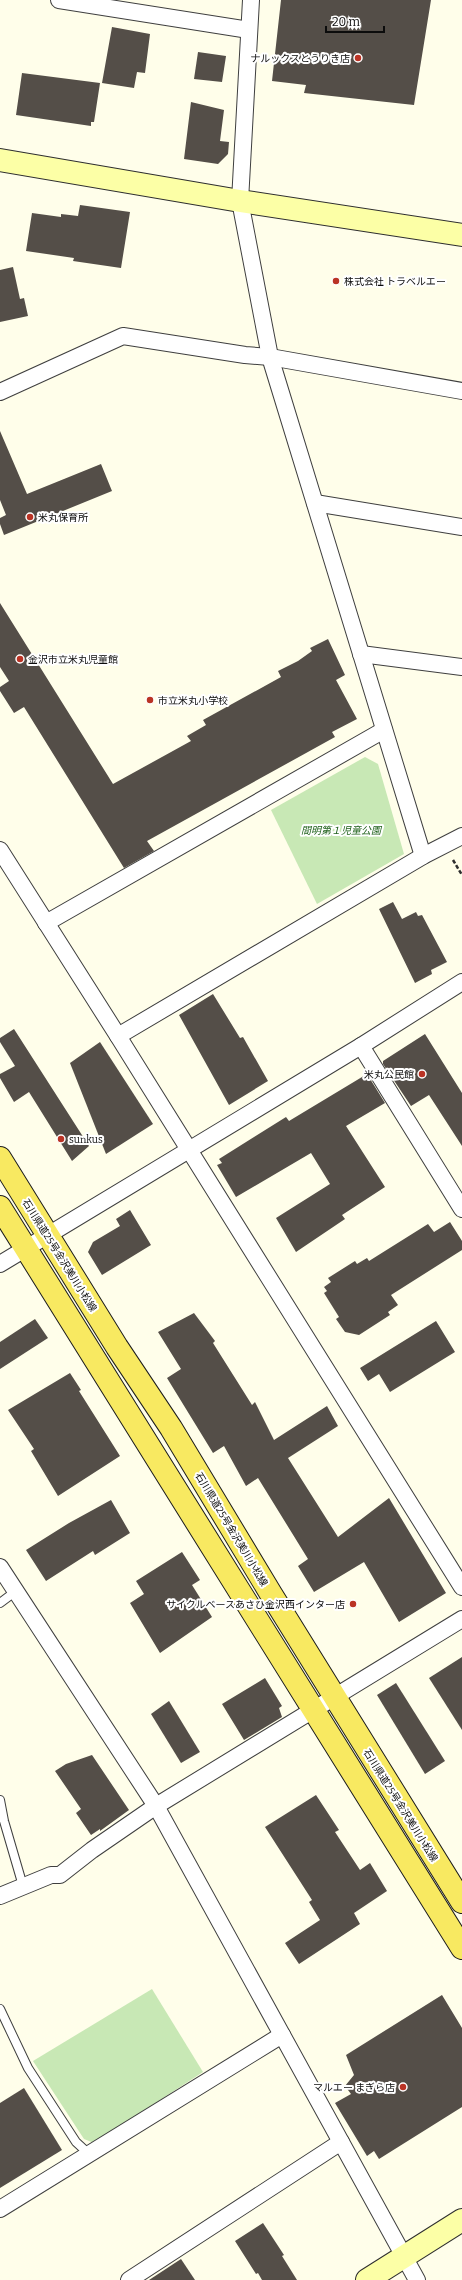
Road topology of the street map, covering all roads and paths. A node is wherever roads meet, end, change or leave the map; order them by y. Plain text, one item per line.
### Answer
1 (59, 0) edge
2 (251, 0) edge
3 (123, 5) edge
4 (249, 30) junction
5 (0, 160) edge
6 (240, 201) junction
7 (462, 235) edge
8 (270, 357) junction
9 (462, 391) edge
10 (0, 392) edge
11 (315, 503) junction
12 (462, 527) edge
13 (361, 654) junction
14 (462, 666) edge
15 (384, 730) junction
16 (462, 836) edge
17 (0, 850) edge
18 (423, 856) junction
19 (46, 923) junction
20 (462, 982) edge
21 (118, 1036) junction
22 (360, 1046) junction
23 (189, 1150) junction
24 (0, 1158) edge
25 (0, 1207) edge
26 (462, 1209) edge
27 (48, 1234) junction
28 (24, 1248) junction
29 (0, 1264) edge
30 (0, 1567) edge
31 (462, 1587) edge
32 (16, 1591) junction
33 (0, 1603) edge
34 (462, 1618) edge
35 (335, 1698) junction
36 (314, 1711) junction
37 (0, 1800) edge
38 (156, 1806) junction
39 (2, 1821) edge
40 (23, 1886) junction
41 (0, 1896) edge
42 (462, 1902) edge
43 (462, 1948) edge
44 (0, 2009) edge
45 (282, 2035) junction
46 (341, 2142) junction
47 (89, 2154) junction
48 (0, 2209) edge
49 (462, 2220) edge
50 (404, 2256) junction
51 (129, 2280) edge
52 (367, 2280) edge
53 (417, 2280) edge

1 - 3 street
2 - 4 street
3 - 4 street
4 - 6 street
5 - 6 street
6 - 7 street
6 - 8 street
8 - 9 street
8 - 10 street
8 - 11 street
11 - 12 street
11 - 13 street
13 - 14 street
13 - 15 street
15 - 18 street
15 - 19 street
16 - 18 street
17 - 19 street
18 - 21 street
19 - 21 street
20 - 22 street
21 - 23 street
22 - 23 street
22 - 26 street
23 - 27 street
23 - 31 street
24 - 27 main road, 石川県道25号金沢美川小松線
25 - 28 main road
27 - 28 street
27 - 35 main road, 石川県道25号金沢美川小松線
28 - 29 street
28 - 36 main road
30 - 32 street
32 - 33 lane
32 - 38 street
34 - 35 street
35 - 36 street
35 - 42 main road, 石川県道25号金沢美川小松線
36 - 38 street
36 - 43 main road
37 - 39 lane
38 - 40 street
38 - 45 street
39 - 40 lane
40 - 41 street
44 - 47 lane
45 - 46 street
45 - 47 street
46 - 50 street
46 - 51 street
47 - 48 street
49 - 50 street
50 - 52 street
50 - 53 street

